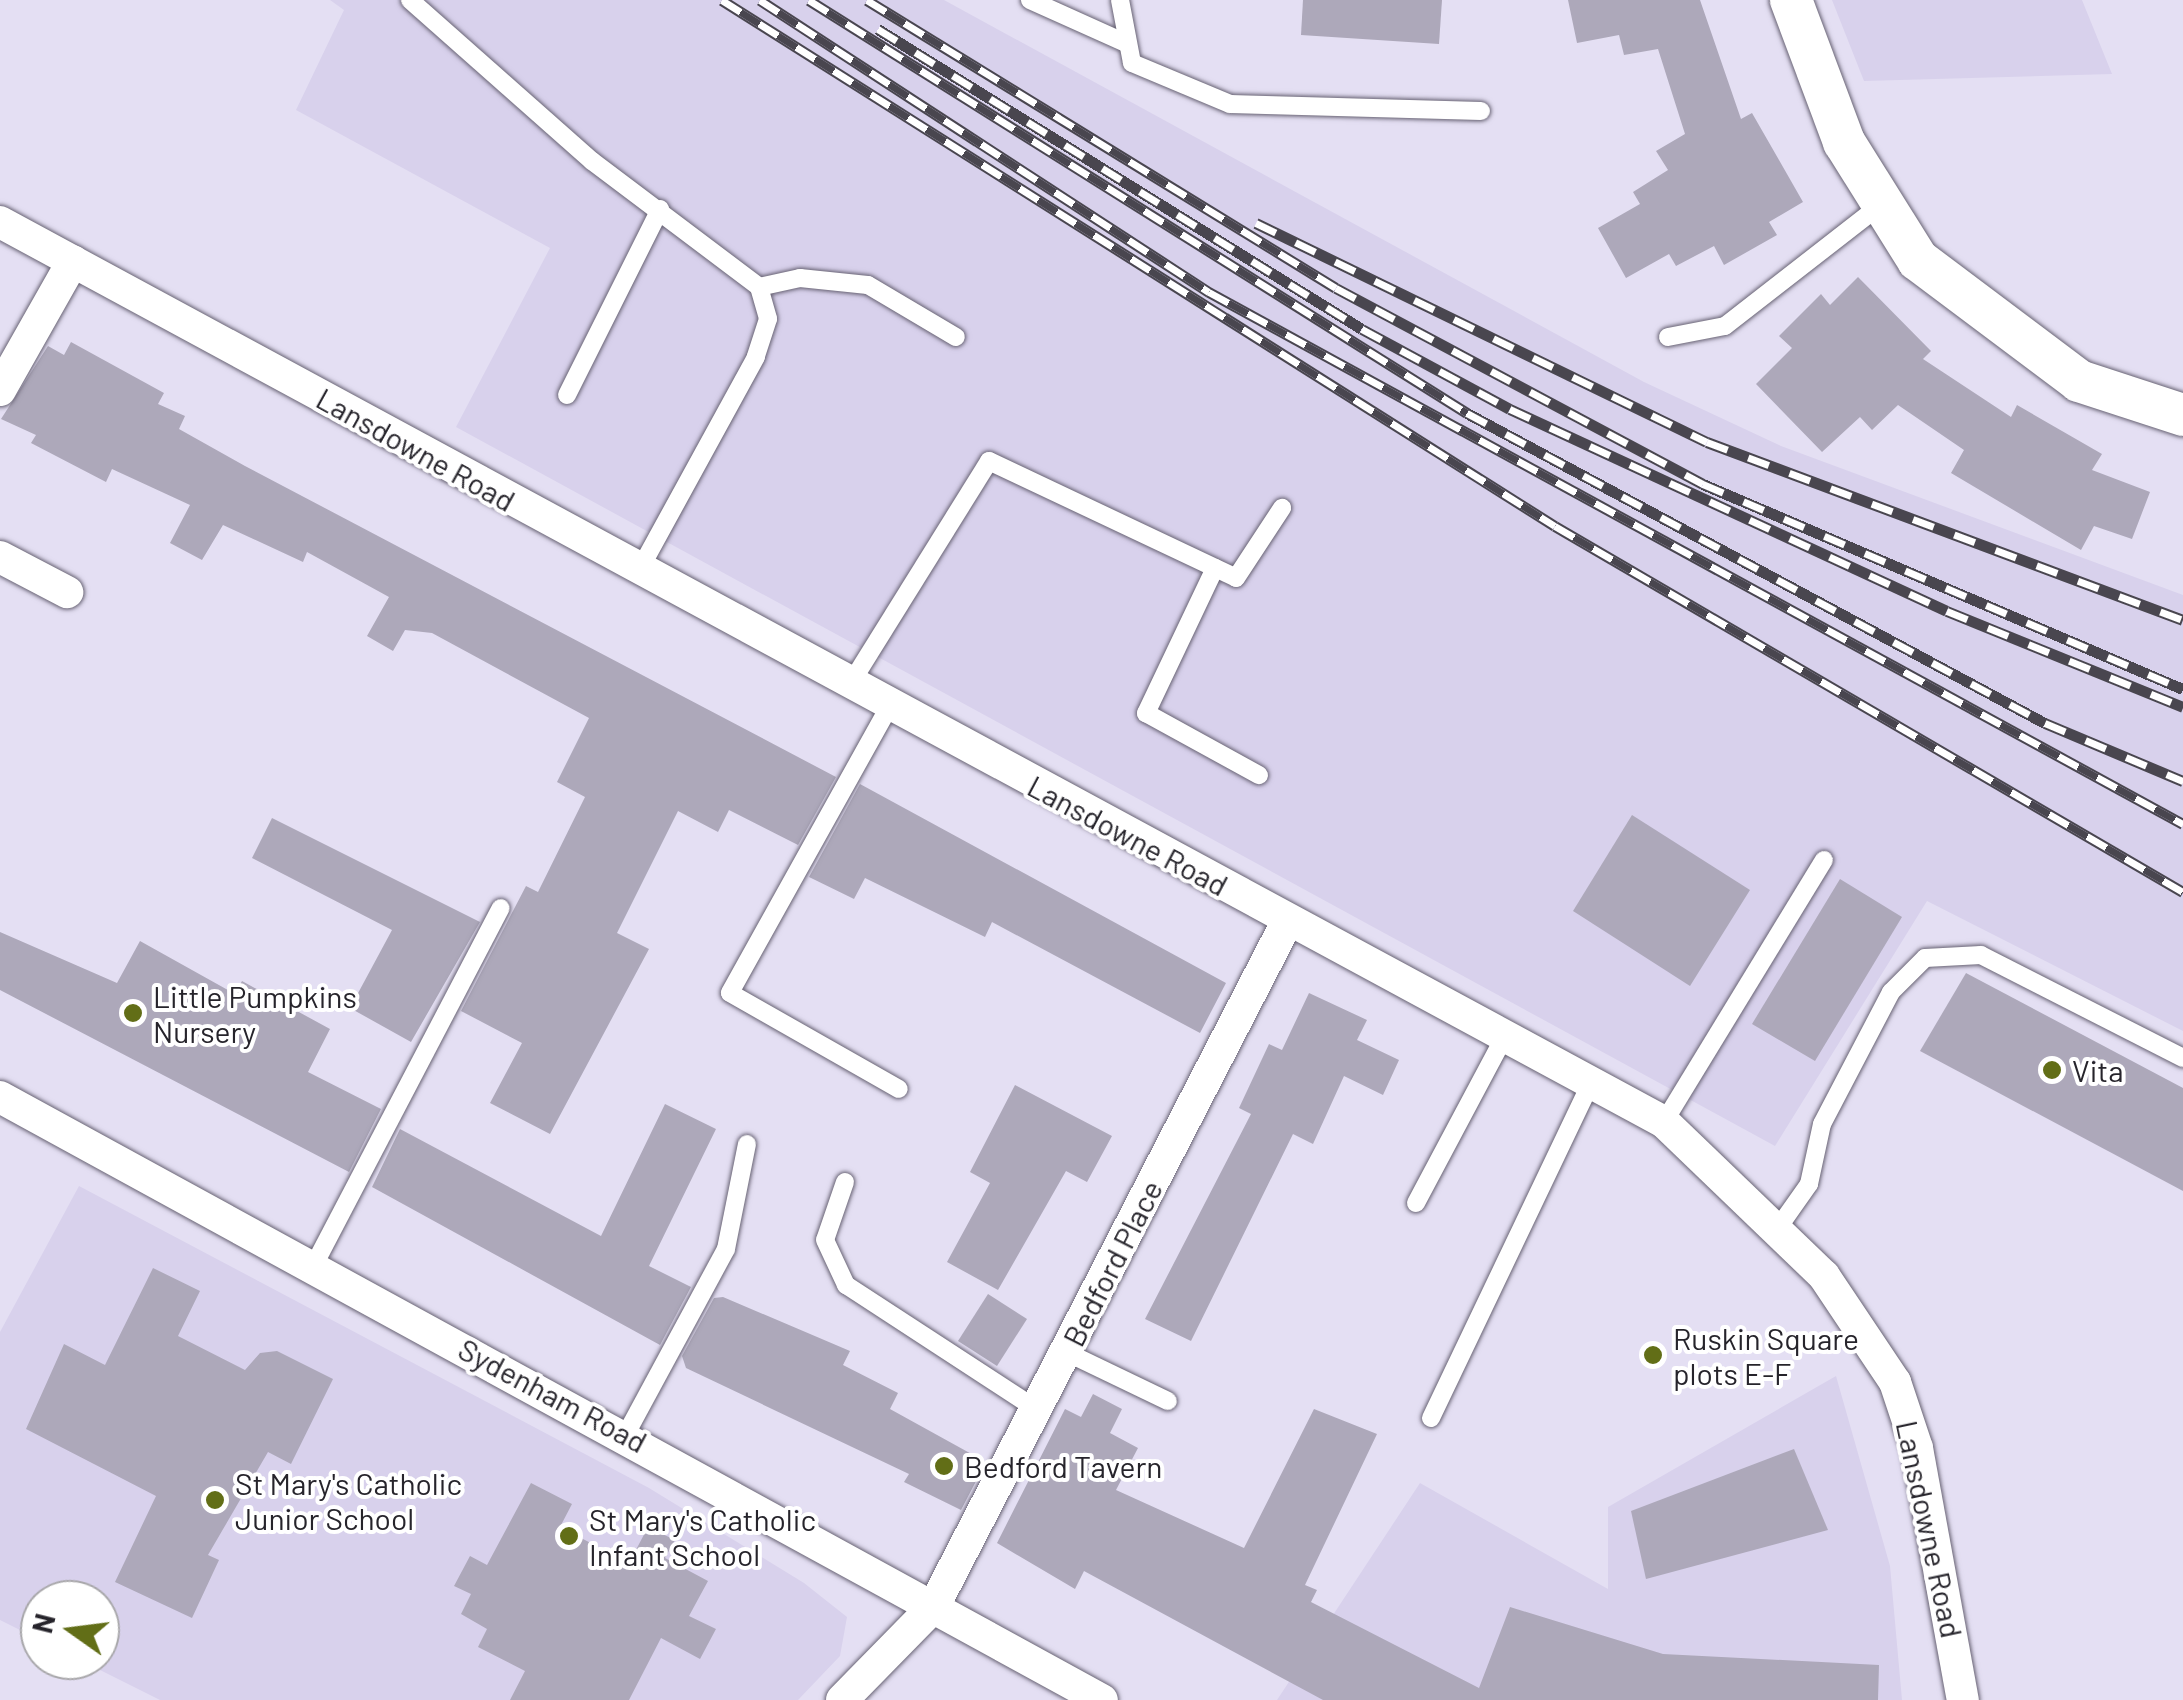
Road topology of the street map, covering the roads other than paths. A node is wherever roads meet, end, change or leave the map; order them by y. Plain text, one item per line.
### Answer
1 (410, 0) edge
2 (1030, 0) edge
3 (1120, 0) edge
4 (1790, 0) edge
5 (1128, 44) junction
6 (1481, 110) dead end
7 (1878, 207) junction
8 (660, 209) junction
9 (0, 222) edge
10 (73, 261) junction
11 (760, 288) junction
12 (956, 336) dead end
13 (1668, 337) dead end
14 (0, 390) edge
15 (567, 395) dead end
16 (2183, 415) edge
17 (1282, 508) dead end
18 (0, 557) edge
19 (1215, 568) junction
20 (639, 571) junction
21 (66, 592) dead end
22 (849, 686) junction
23 (889, 707) junction
24 (1260, 776) dead end
25 (1824, 860) dead end
26 (502, 908) dead end
27 (1288, 920) junction
28 (1506, 1034) junction
29 (2183, 1058) edge
30 (1593, 1078) junction
31 (899, 1089) dead end
32 (0, 1097) edge
33 (1664, 1122) junction
34 (748, 1144) dead end
35 (845, 1182) dead end
36 (1416, 1203) dead end
37 (1778, 1228) junction
38 (313, 1267) junction
39 (1066, 1352) junction
40 (1168, 1401) dead end
41 (1036, 1409) junction
42 (1431, 1418) dead end
43 (626, 1434) junction
44 (934, 1606) junction
45 (842, 1700) edge
46 (1102, 1700) edge
47 (1962, 1700) edge

1 - 8 lane
2 - 5 lane
3 - 5 lane
4 - 7 street
5 - 6 lane
7 - 13 lane
7 - 16 street
8 - 11 lane
8 - 15 lane
9 - 10 street, Lansdowne Road
10 - 14 street
10 - 20 street, Lansdowne Road
11 - 12 lane
11 - 20 lane
17 - 19 lane
18 - 21 street
19 - 22 lane
19 - 24 lane
20 - 22 street, Lansdowne Road
22 - 23 street, Lansdowne Road
23 - 27 street, Lansdowne Road
23 - 31 lane
25 - 33 lane
26 - 38 lane
27 - 28 street, Lansdowne Road
27 - 39 street, Bedford Place
28 - 30 street, Lansdowne Road
28 - 36 lane
29 - 37 lane
30 - 33 street, Lansdowne Road
30 - 42 lane
32 - 38 street, Sydenham Road
33 - 37 street, Lansdowne Road
34 - 43 lane
35 - 41 lane
37 - 47 street, Lansdowne Road
38 - 43 street, Sydenham Road
39 - 40 lane
39 - 41 street, Bedford Place
41 - 44 street, Bedford Place
43 - 44 street, Sydenham Road
44 - 45 street, Bedford Place
44 - 46 street, Sydenham Road

